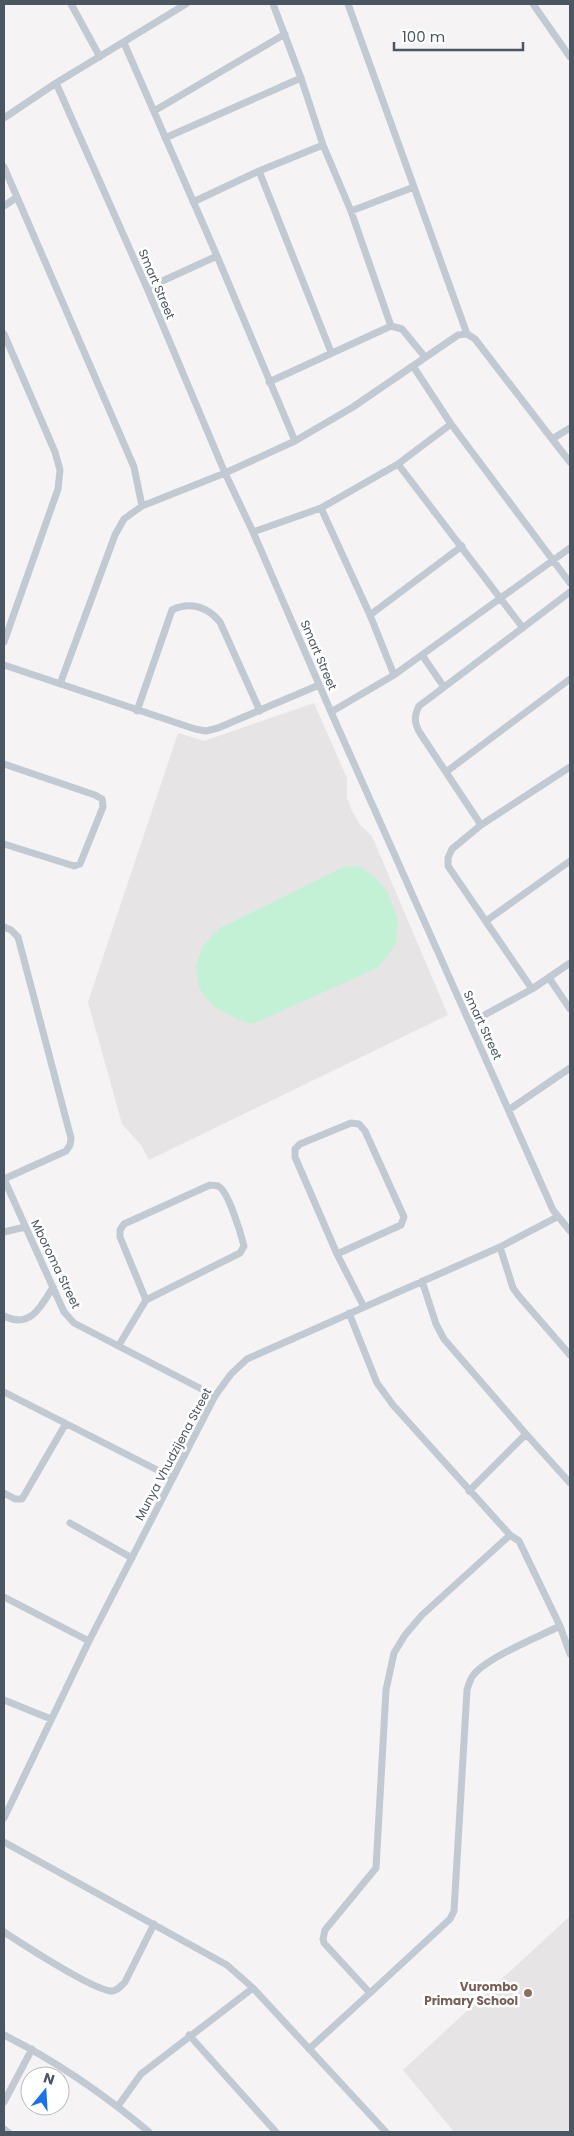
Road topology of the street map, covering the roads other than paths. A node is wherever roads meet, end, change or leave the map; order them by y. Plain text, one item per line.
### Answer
1 (71, 4) edge
2 (186, 4) edge
3 (273, 4) edge
4 (348, 4) edge
5 (533, 4) edge
6 (285, 34) junction
7 (124, 43) junction
8 (100, 57) junction
9 (570, 57) edge
10 (301, 78) junction
11 (56, 83) junction
12 (154, 111) junction
13 (4, 118) edge
14 (165, 138) junction
15 (322, 145) junction
16 (4, 167) edge
17 (259, 171) junction
18 (414, 188) junction
19 (17, 197) junction
20 (193, 202) junction
21 (4, 206) edge
22 (351, 211) junction
23 (217, 256) junction
24 (147, 288) junction
25 (391, 326) junction
26 (4, 334) edge
27 (467, 334) junction
28 (330, 352) junction
29 (425, 357) junction
30 (413, 366) junction
31 (269, 382) junction
32 (451, 424) junction
33 (570, 428) edge
34 (552, 439) junction
35 (295, 441) junction
36 (570, 462) edge
37 (398, 464) junction
38 (225, 473) junction
39 (142, 506) junction
40 (321, 508) junction
41 (253, 532) junction
42 (462, 546) junction
43 (570, 548) edge
44 (553, 561) junction
45 (570, 583) edge
46 (570, 592) edge
47 (500, 598) junction
48 (370, 615) junction
49 (523, 628) junction
50 (4, 642) edge
51 (422, 655) junction
52 (4, 666) edge
53 (394, 675) junction
54 (570, 679) edge
55 (60, 684) junction
56 (320, 685) junction
57 (444, 687) junction
58 (137, 711) junction
59 (260, 711) junction
60 (331, 712) junction
61 (4, 764) edge
62 (570, 767) edge
63 (446, 772) junction
64 (481, 825) junction
65 (4, 844) edge
66 (570, 861) edge
67 (486, 920) junction
68 (4, 928) edge
69 (570, 962) edge
70 (549, 978) junction
71 (532, 989) junction
72 (570, 1009) edge
73 (470, 1023) junction
74 (570, 1068) edge
75 (510, 1109) junction
76 (4, 1179) edge
77 (557, 1217) junction
78 (25, 1227) junction
79 (4, 1232) edge
80 (570, 1232) edge
81 (500, 1247) junction
82 (337, 1254) junction
83 (422, 1280) junction
84 (53, 1288) junction
85 (146, 1300) junction
86 (364, 1306) junction
87 (349, 1313) junction
88 (4, 1316) edge
89 (118, 1345) junction
90 (570, 1356) edge
91 (4, 1392) edge
92 (215, 1396) junction
93 (65, 1425) junction
94 (526, 1434) junction
95 (173, 1478) junction
96 (570, 1483) edge
97 (469, 1491) junction
98 (4, 1493) edge
99 (70, 1523) dead end
100 (510, 1536) junction
101 (132, 1558) junction
102 (4, 1598) edge
103 (560, 1626) junction
104 (88, 1641) junction
105 (570, 1654) edge
106 (4, 1700) edge
107 (51, 1719) junction
108 (4, 1818) edge
109 (4, 1842) edge
110 (154, 1924) junction
111 (4, 1932) edge
112 (253, 1988) junction
113 (370, 1993) junction
114 (4, 2035) edge
115 (189, 2035) junction
116 (32, 2049) junction
117 (309, 2049) junction
118 (4, 2102) edge
119 (118, 2106) junction
120 (4, 2129) edge
121 (8, 2132) edge
122 (148, 2132) edge
123 (276, 2132) edge
124 (386, 2132) edge

1 - 8 street
2 - 7 street
3 - 6 street
4 - 18 street
5 - 9 street
6 - 10 street
6 - 12 street
7 - 8 street
7 - 12 street
8 - 11 street
10 - 14 street
10 - 15 street
11 - 13 street
11 - 24 street, Smart Street
12 - 14 street
14 - 20 street
15 - 17 street
15 - 22 street
16 - 19 street
17 - 20 street
17 - 28 street
18 - 22 street
18 - 27 street
19 - 21 street
19 - 39 street
20 - 23 street
22 - 25 street
23 - 24 street
23 - 31 street
24 - 38 street, Smart Street
25 - 28 street
25 - 29 street
26 - 50 street
27 - 29 street
27 - 34 street
28 - 31 street
29 - 30 street
30 - 32 street
30 - 35 street
31 - 35 street
32 - 37 street
32 - 44 street
33 - 34 street
34 - 36 street
35 - 38 street
37 - 40 street
37 - 42 street
38 - 39 street
38 - 41 street, Smart Street
39 - 55 street
40 - 41 street
40 - 48 street
41 - 56 street, Smart Street
42 - 47 street
42 - 48 street
43 - 44 street
44 - 45 street
44 - 47 street
46 - 49 street
47 - 49 street
47 - 51 street
48 - 53 street
49 - 57 street
51 - 53 street
51 - 57 street
52 - 55 street
53 - 60 street
54 - 63 street
55 - 58 street
56 - 59 street
56 - 60 street, Smart Street
57 - 63 street
58 - 59 street
58 - 59 street
60 - 73 street, Smart Street
61 - 65 street
62 - 64 street
63 - 64 street
64 - 67 street
66 - 67 street
67 - 71 street
68 - 76 street
69 - 70 street
70 - 71 street
70 - 72 street
71 - 73 street
73 - 75 street, Smart Street
74 - 75 street
75 - 77 street, Smart Street
76 - 78 street, Mboroma Street
77 - 80 street, Smart Street
77 - 81 street, Munya Vhudzijena Street
78 - 79 street
78 - 84 street, Mboroma Street
81 - 83 street, Munya Vhudzijena Street
81 - 90 street
82 - 82 street
82 - 86 street
83 - 86 street, Munya Vhudzijena Street
83 - 94 street
84 - 88 street
84 - 89 street, Mboroma Street
85 - 85 street
85 - 89 street
86 - 87 street, Munya Vhudzijena Street
87 - 92 street, Munya Vhudzijena Street
87 - 97 street
89 - 92 street, Mboroma Street
91 - 93 street
92 - 95 street, Munya Vhudzijena Street
93 - 95 street
93 - 98 street
94 - 96 street
94 - 97 street
95 - 101 street, Munya Vhudzijena Street
97 - 100 street
99 - 101 street
100 - 103 street
100 - 113 street
101 - 104 street, Munya Vhudzijena Street
102 - 104 street
103 - 105 street
103 - 113 street
104 - 107 street, Munya Vhudzijena Street
106 - 107 street
107 - 108 street, Munya Vhudzijena Street
109 - 110 street
110 - 111 street
110 - 112 street
112 - 115 street
112 - 117 street
113 - 117 street
114 - 116 street
115 - 119 street
115 - 123 street
116 - 118 street
116 - 119 street
117 - 124 street
119 - 122 street
120 - 121 street

